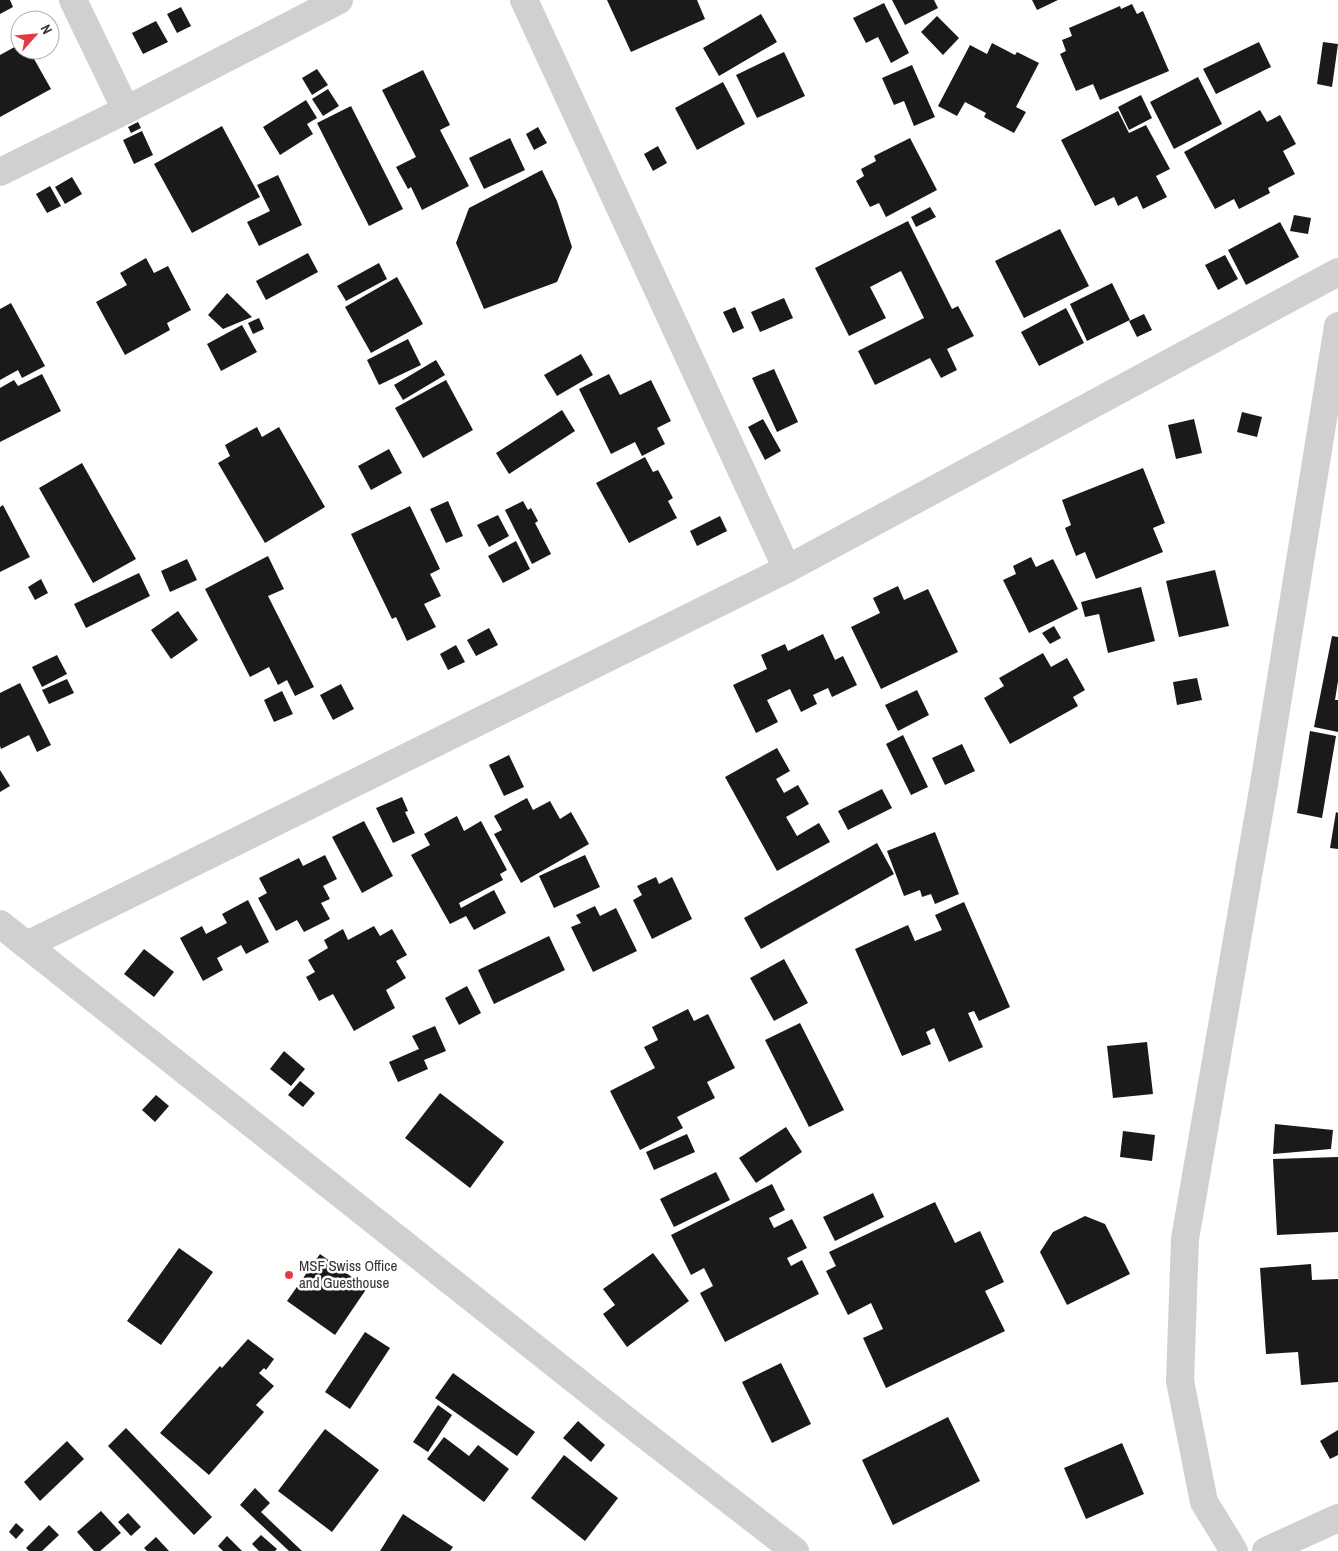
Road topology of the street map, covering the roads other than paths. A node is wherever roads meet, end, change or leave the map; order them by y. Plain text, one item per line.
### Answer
1 (73, 0) edge
2 (339, 0) edge
3 (524, 0) edge
4 (126, 110) junction
5 (0, 172) edge
6 (1338, 272) edge
7 (1338, 326) edge
8 (787, 569) junction
9 (0, 924) edge
10 (27, 946) junction
11 (1338, 1518) edge
12 (795, 1551) edge
13 (1234, 1551) edge
14 (1266, 1551) edge

1 - 4 street
2 - 4 street
3 - 8 street
4 - 5 street
6 - 8 street
7 - 13 street
8 - 10 street
9 - 10 street
10 - 12 street
11 - 14 street

